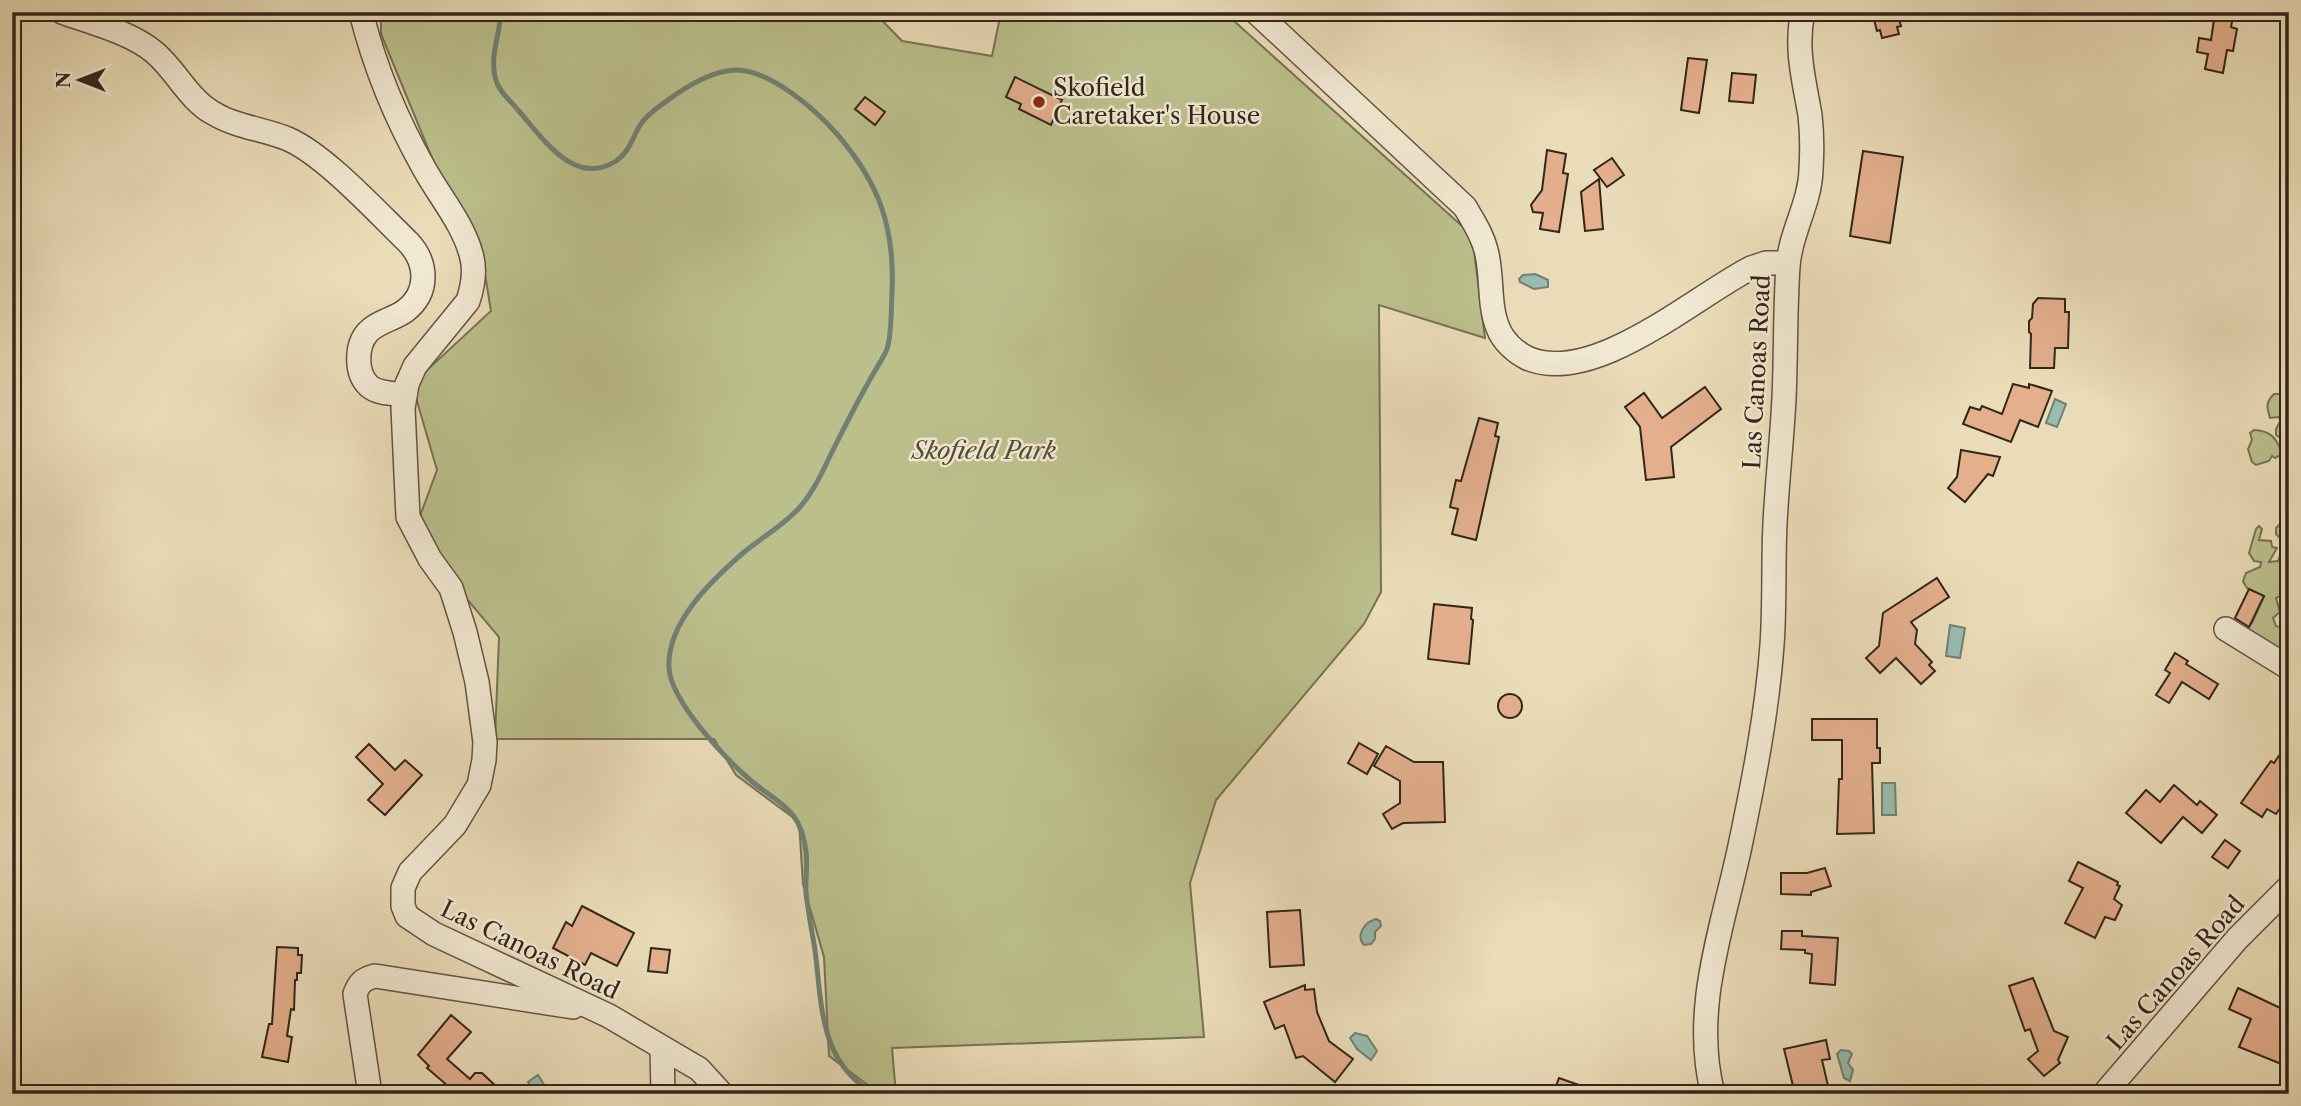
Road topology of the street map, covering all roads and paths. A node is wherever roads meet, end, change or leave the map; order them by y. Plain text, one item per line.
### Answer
1 (62, 12) edge
2 (361, 12) edge
3 (1256, 12) edge
4 (1803, 12) edge
5 (1788, 263) junction
6 (405, 395) junction
7 (2226, 629) dead end
8 (2289, 668) edge
9 (2289, 887) edge
10 (597, 1010) junction
11 (662, 1048) junction
12 (370, 1094) edge
13 (663, 1094) edge
14 (722, 1094) edge
15 (1713, 1094) edge
16 (2105, 1094) edge

1 - 6 street
2 - 6 street, Las Canoas Road
3 - 5 street, Las Canoas Road
4 - 5 street
5 - 15 street, Las Canoas Road
6 - 10 street, Las Canoas Road
7 - 8 street
9 - 16 street, Las Canoas Road
10 - 11 street, Las Canoas Road
10 - 12 street
11 - 13 street
11 - 14 street, Las Canoas Road

